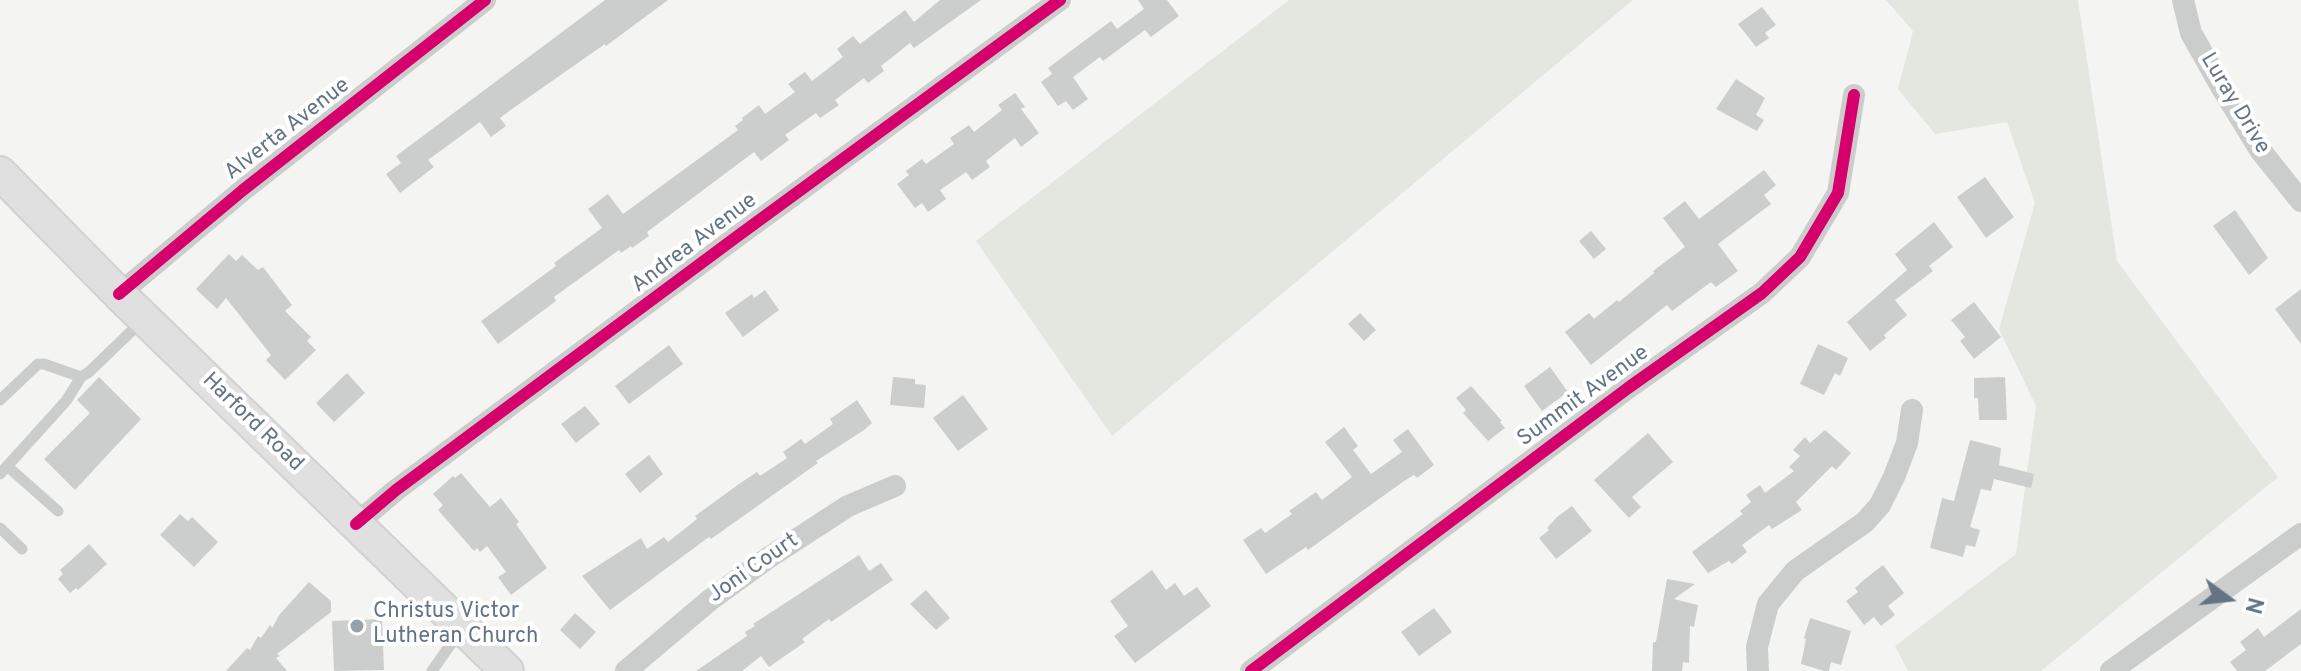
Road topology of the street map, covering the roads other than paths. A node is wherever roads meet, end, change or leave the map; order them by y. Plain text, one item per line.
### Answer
1 (485, 0) edge
2 (1060, 0) edge
3 (2183, 0) edge
4 (1854, 95) dead end
5 (0, 173) edge
6 (2301, 201) edge
7 (119, 294) junction
8 (144, 319) junction
9 (81, 377) junction
10 (0, 400) edge
11 (1912, 410) dead end
12 (4, 470) edge
13 (895, 486) dead end
14 (58, 511) dead end
15 (356, 524) junction
16 (0, 528) edge
17 (2301, 534) edge
18 (22, 549) dead end
19 (462, 627) junction
20 (432, 671) edge
21 (507, 671) edge
22 (626, 671) edge
23 (1251, 671) edge
24 (1758, 671) edge
25 (2111, 671) edge

1 - 7 street, Alverta Avenue
2 - 15 street, Andrea Avenue
3 - 6 street, Luray Drive
4 - 23 street, Summit Avenue
5 - 7 main road, Harford Road
7 - 8 main road, Harford Road
8 - 9 lane
8 - 15 main road, Harford Road
9 - 10 lane
9 - 12 lane
11 - 24 street
12 - 14 lane
13 - 22 street, Joni Court
15 - 19 main road, Harford Road
16 - 18 lane
17 - 25 street
19 - 20 lane
19 - 21 main road, Harford Road

